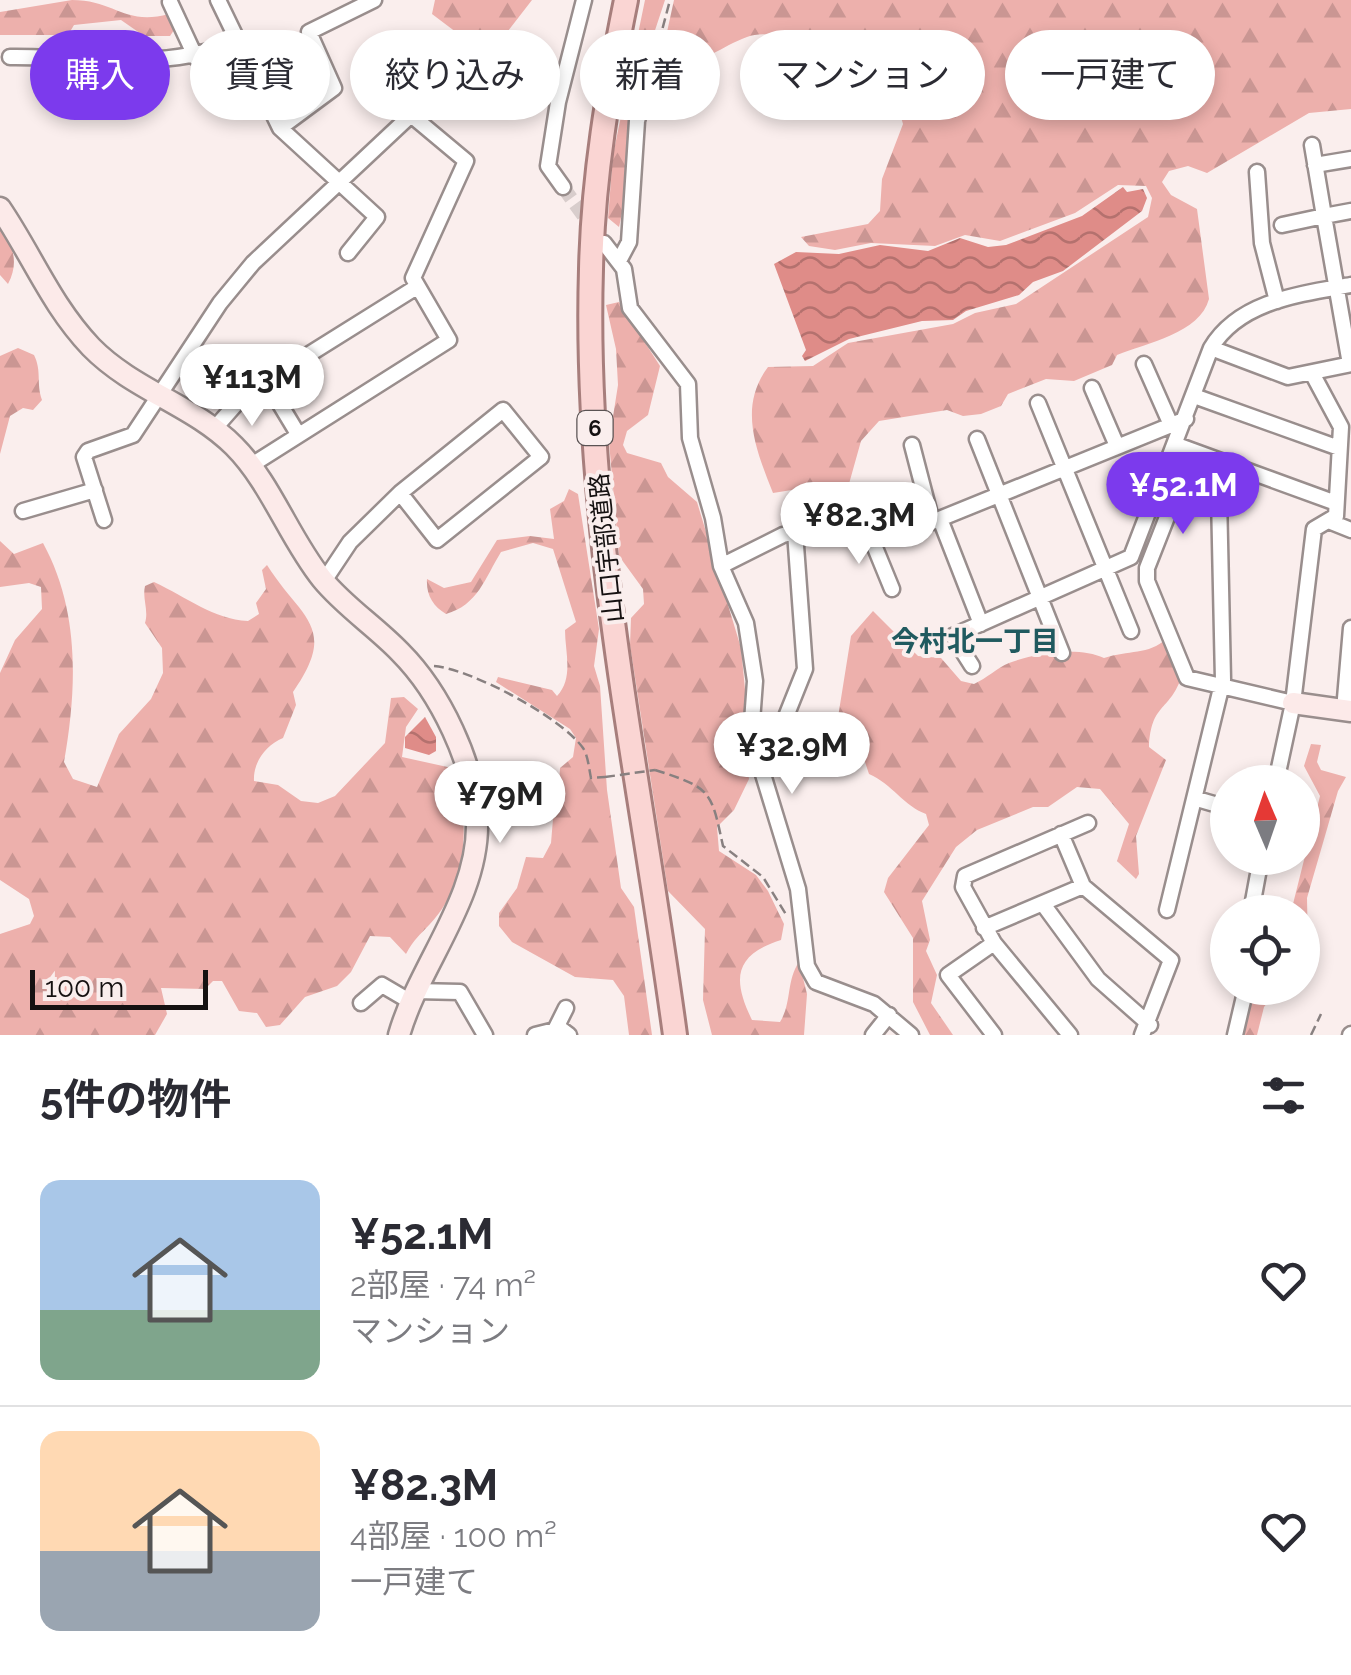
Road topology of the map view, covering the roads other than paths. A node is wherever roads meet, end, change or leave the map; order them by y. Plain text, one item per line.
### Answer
1 (374, 0) edge
2 (584, 0) edge
3 (626, 0) edge
4 (220, 1) edge
5 (170, 2) edge
6 (233, 30) edge
7 (190, 45) edge
8 (10, 56) dead end
9 (190, 58) edge
10 (276, 120) edge
11 (637, 120) edge
12 (280, 128) junction
13 (1312, 145) dead end
14 (1351, 159) edge
15 (1315, 165) junction
16 (1256, 172) dead end
17 (338, 182) junction
18 (563, 187) tunnel mouth
19 (0, 208) edge
20 (1351, 211) edge
21 (1324, 216) junction
22 (1282, 225) dead end
23 (604, 243) dead end
24 (348, 253) dead end
25 (620, 260) junction
26 (1344, 286) edge
27 (415, 288) junction
28 (1278, 301) junction
29 (1211, 348) junction
30 (1144, 364) dead end
31 (1350, 364) edge
32 (1312, 374) junction
33 (266, 381) junction
34 (1092, 388) dead end
35 (1194, 396) junction
36 (157, 398) junction
37 (1038, 403) dead end
38 (1186, 418) junction
39 (1171, 425) junction
40 (214, 428) junction
41 (298, 434) junction
42 (977, 440) dead end
43 (912, 445) dead end
44 (1177, 445) junction
45 (1117, 446) junction
46 (1339, 448) junction
47 (250, 466) junction
48 (1064, 468) junction
49 (95, 490) junction
50 (400, 493) junction
51 (1000, 493) junction
52 (1336, 503) junction
53 (23, 511) dead end
54 (104, 520) dead end
55 (936, 521) junction
56 (1331, 522) junction
57 (867, 528) junction
58 (1351, 530) edge
59 (795, 532) junction
60 (721, 566) junction
61 (1106, 569) junction
62 (324, 581) junction
63 (892, 589) dead end
64 (1041, 600) junction
65 (981, 624) junction
66 (1351, 628) edge
67 (1131, 631) dead end
68 (1062, 653) dead end
69 (972, 666) dead end
70 (1221, 688) junction
71 (1293, 702) junction
72 (1348, 711) edge
73 (1280, 765) edge
74 (760, 769) junction
75 (1197, 800) junction
76 (1210, 803) edge
77 (1088, 823) dead end
78 (1060, 834) junction
79 (646, 856) junction
80 (1083, 886) junction
81 (1043, 904) junction
82 (1167, 910) dead end
83 (984, 928) junction
84 (994, 943) junction
85 (413, 997) junction
86 (361, 1004) dead end
87 (1242, 1005) edge
88 (566, 1008) dead end
89 (890, 1015) junction
90 (563, 1030) edge
91 (1146, 1030) edge
92 (399, 1035) edge
93 (484, 1035) edge
94 (535, 1035) edge
95 (665, 1035) edge
96 (675, 1035) edge
97 (873, 1035) edge
98 (911, 1035) edge
99 (994, 1035) edge
100 (1070, 1035) edge
101 (1235, 1035) edge

1 - 12 street
2 - 18 street
3 - 79 main road, 山口宇部道路 / 6
4 - 6 street
5 - 7 street
8 - 9 street
10 - 12 street
11 - 25 street
12 - 17 street
13 - 15 street
14 - 15 street
15 - 21 street
16 - 28 street
17 - 24 street
17 - 27 street
17 - 36 street
19 - 36 street
20 - 21 street
21 - 22 street
21 - 26 street
23 - 25 street
25 - 60 street
26 - 28 street
26 - 31 street
27 - 33 street
27 - 41 street
28 - 29 street
29 - 32 street
29 - 35 street
30 - 39 street
31 - 32 street
32 - 46 street
33 - 40 street
33 - 41 street
34 - 45 street
35 - 38 street
35 - 46 street
36 - 40 street
36 - 49 street
37 - 48 street
38 - 39 street
38 - 44 street
39 - 45 street
40 - 47 street
41 - 47 street
42 - 51 street
43 - 55 street
44 - 52 street
44 - 61 street
45 - 48 street
46 - 52 street
47 - 62 street
48 - 51 street
48 - 61 street
49 - 53 street
49 - 54 street
50 - 50 street
50 - 62 street
51 - 55 street
51 - 64 street
52 - 56 street
55 - 57 street
55 - 65 street
56 - 58 street
56 - 71 street
57 - 59 street
57 - 63 street
59 - 60 street
59 - 74 street
60 - 74 street
61 - 64 street
61 - 67 street
62 - 85 street
64 - 65 street
64 - 68 street
65 - 69 street
66 - 72 street
70 - 70 street
70 - 71 street
70 - 75 street
71 - 72 street
71 - 73 street
74 - 89 street
75 - 76 street
75 - 82 street
77 - 78 street
78 - 80 street
78 - 83 street
79 - 95 main road, 山口宇部道路 / 6
79 - 96 main road, 山口宇部道路 / 6
80 - 81 street
80 - 91 street
81 - 83 street
81 - 91 street
83 - 84 street
84 - 99 street
84 - 100 street
85 - 86 street
85 - 92 street
85 - 93 street
87 - 101 street
88 - 90 street
89 - 97 street
89 - 98 street
90 - 94 street

